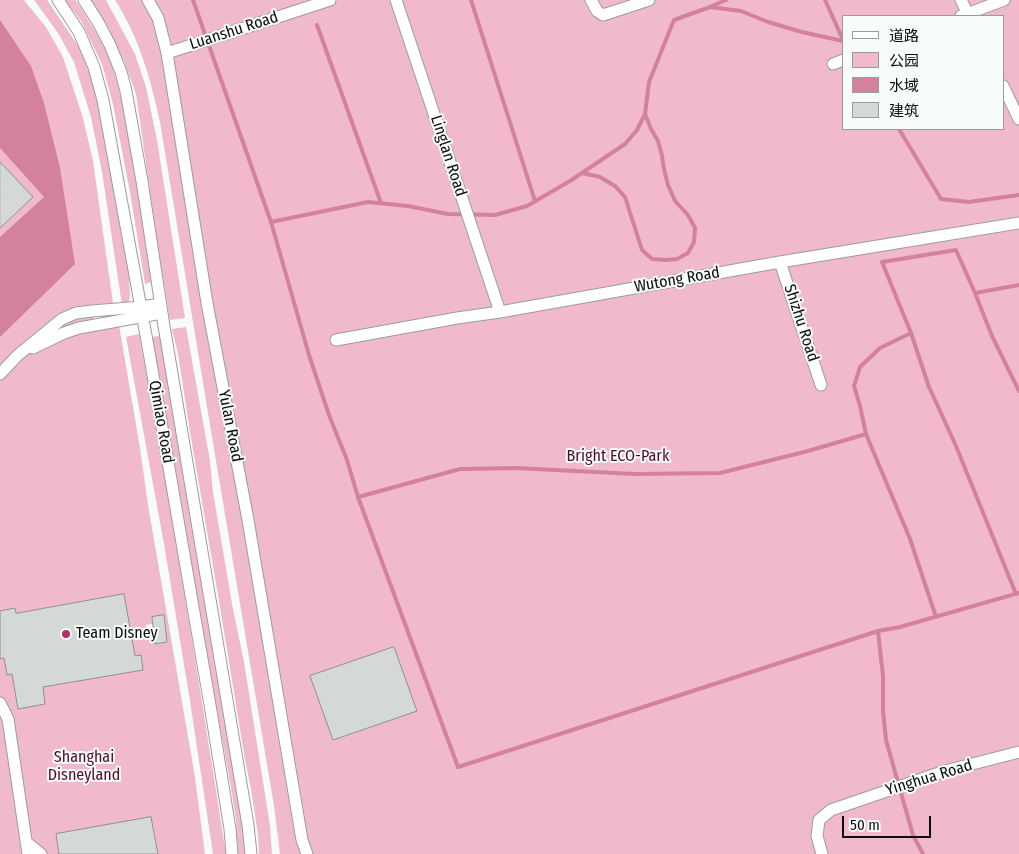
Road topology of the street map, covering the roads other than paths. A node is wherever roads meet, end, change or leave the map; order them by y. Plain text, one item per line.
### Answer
1 (58, 0) edge
2 (84, 0) edge
3 (148, 0) edge
4 (330, 0) edge
5 (396, 0) edge
6 (591, 0) edge
7 (649, 0) edge
8 (961, 0) edge
9 (1004, 0) edge
10 (966, 15) edge
11 (167, 53) junction
12 (1004, 88) edge
13 (1019, 119) edge
14 (1019, 223) edge
15 (780, 262) junction
16 (161, 309) junction
17 (142, 312) junction
18 (500, 312) junction
19 (336, 340) dead end
20 (0, 374) edge
21 (821, 385) dead end
22 (0, 703) edge
23 (1019, 752) edge
24 (26, 842) junction
25 (28, 854) edge
26 (40, 854) edge
27 (232, 854) edge
28 (251, 854) edge
29 (307, 854) edge
30 (822, 854) edge

1 - 17 street, Qimiao Road
2 - 16 street, Qimiao Road
3 - 11 street, Yulan Road
4 - 11 street, Luanshu Road
5 - 18 street, Linglan Road
6 - 7 street
8 - 10 street
9 - 10 street
11 - 29 street, Yulan Road
12 - 13 street
14 - 15 street, Wutong Road
15 - 18 street, Wutong Road
15 - 21 street, Shizhu Road
16 - 17 street
16 - 28 street, Qimiao Road
17 - 20 street
17 - 27 street, Qimiao Road
18 - 19 street, Wutong Road
22 - 24 street
23 - 30 street, Yinghua Road
24 - 25 street
24 - 26 street

